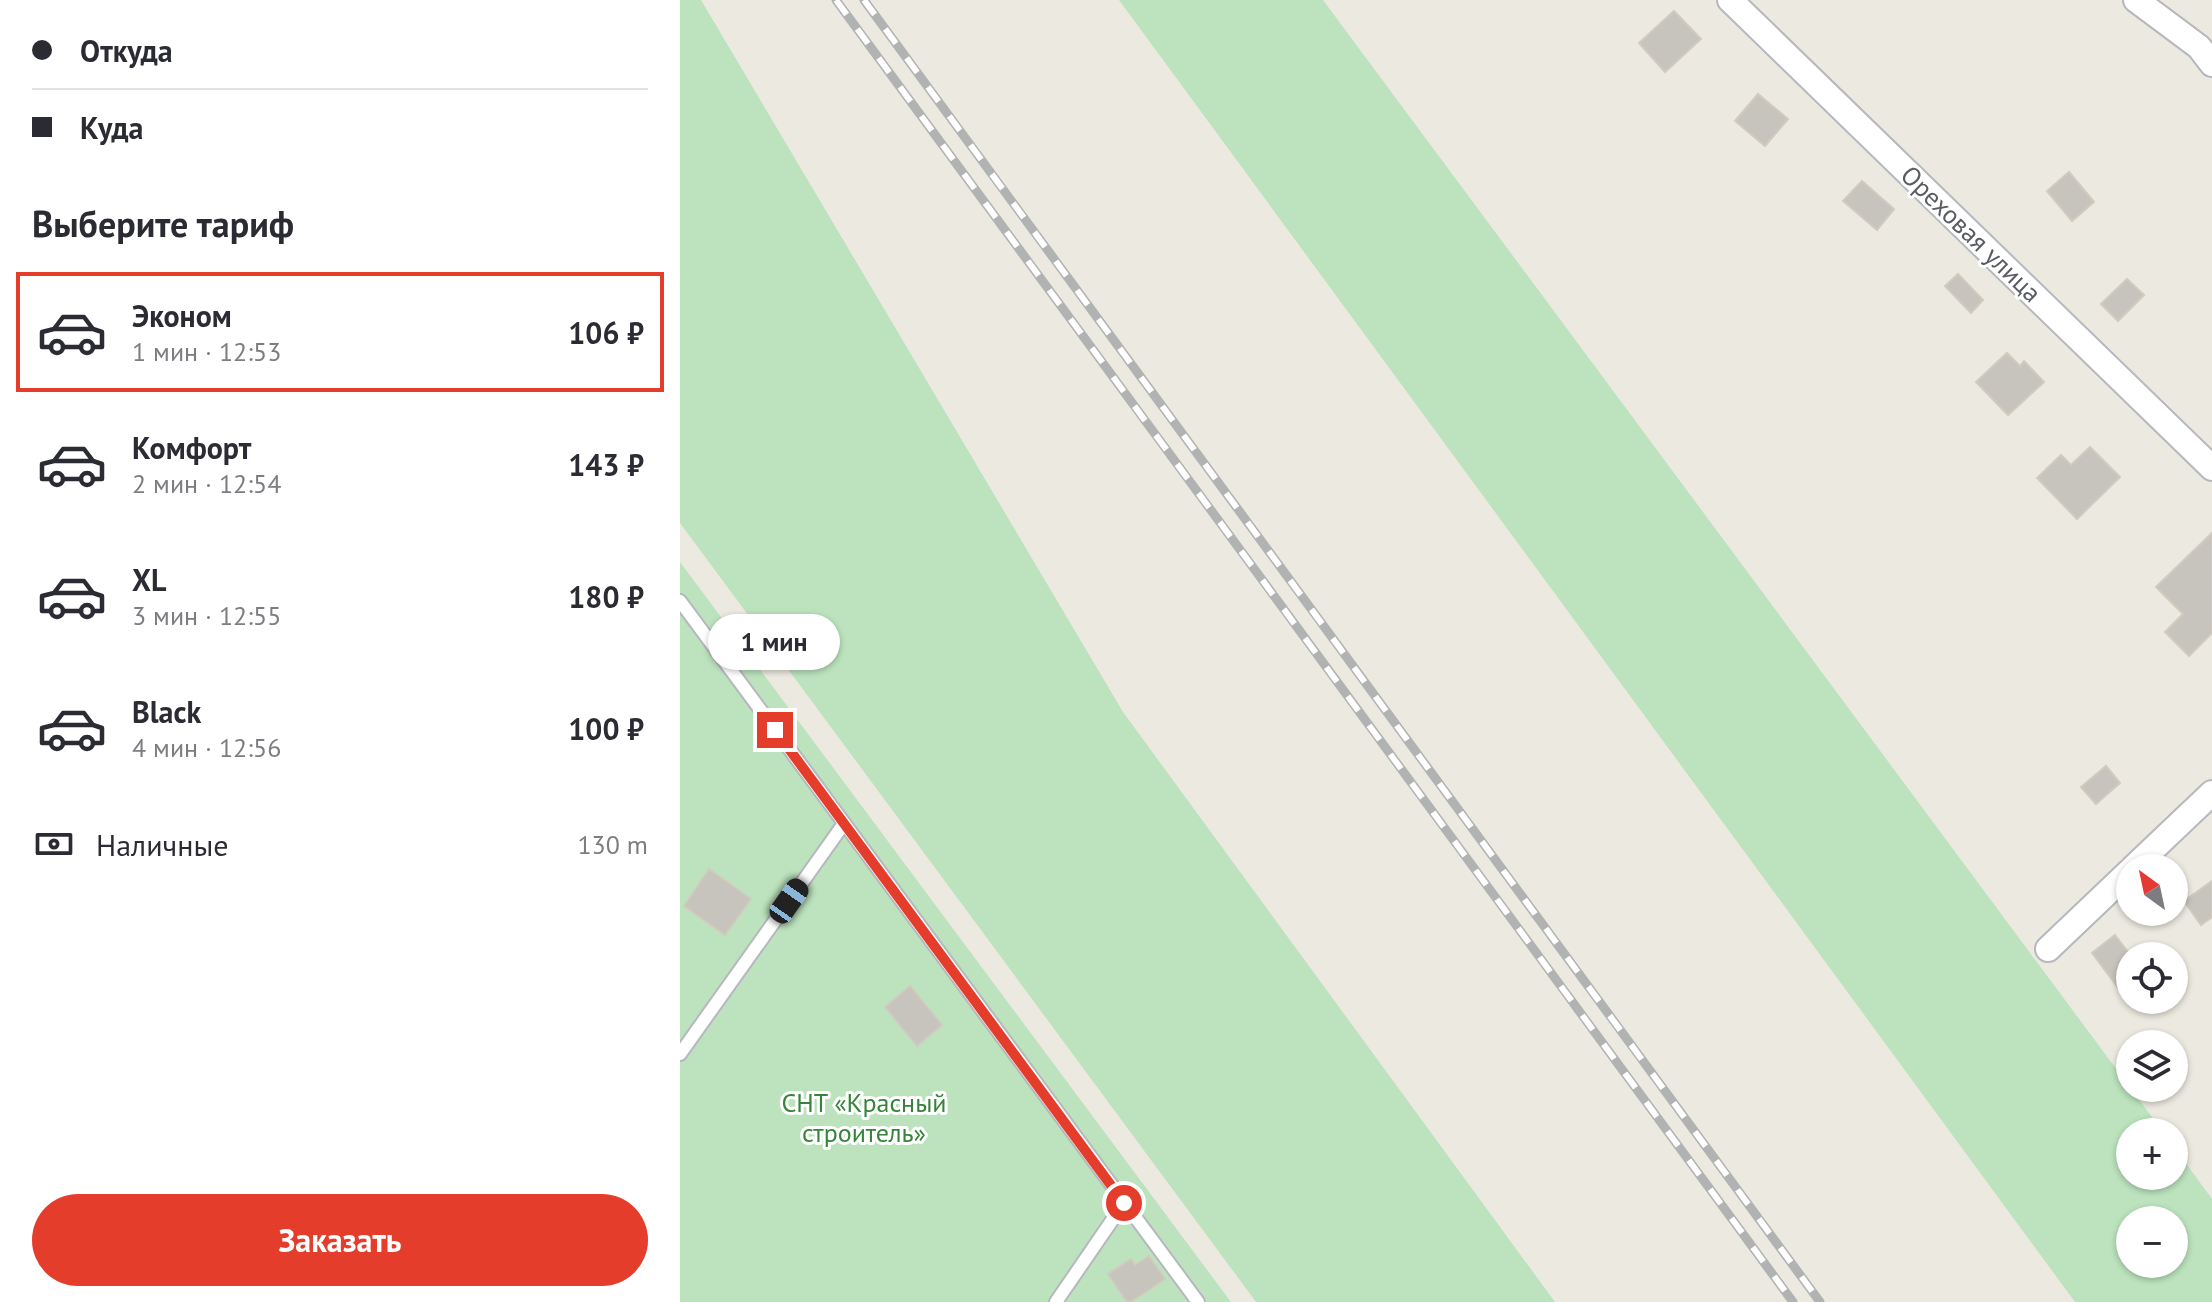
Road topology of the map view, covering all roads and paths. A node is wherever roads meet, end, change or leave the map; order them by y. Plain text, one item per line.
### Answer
1 (1730, 0) edge
2 (2136, 0) edge
3 (2212, 64) edge
4 (2212, 468) edge
5 (680, 601) edge
6 (689, 613) junction
7 (680, 624) edge
8 (2212, 793) edge
9 (843, 825) junction
10 (2149, 854) edge
11 (2116, 885) edge
12 (2048, 949) dead end
13 (680, 1054) edge
14 (1124, 1203) junction
15 (1056, 1302) edge
16 (1198, 1302) edge

1 - 4 street, Ореховая улица
2 - 3 street
5 - 6 lane
6 - 7 lane
6 - 9 lane
8 - 10 street
9 - 13 lane
9 - 14 lane
11 - 12 street
14 - 15 lane
14 - 16 lane

